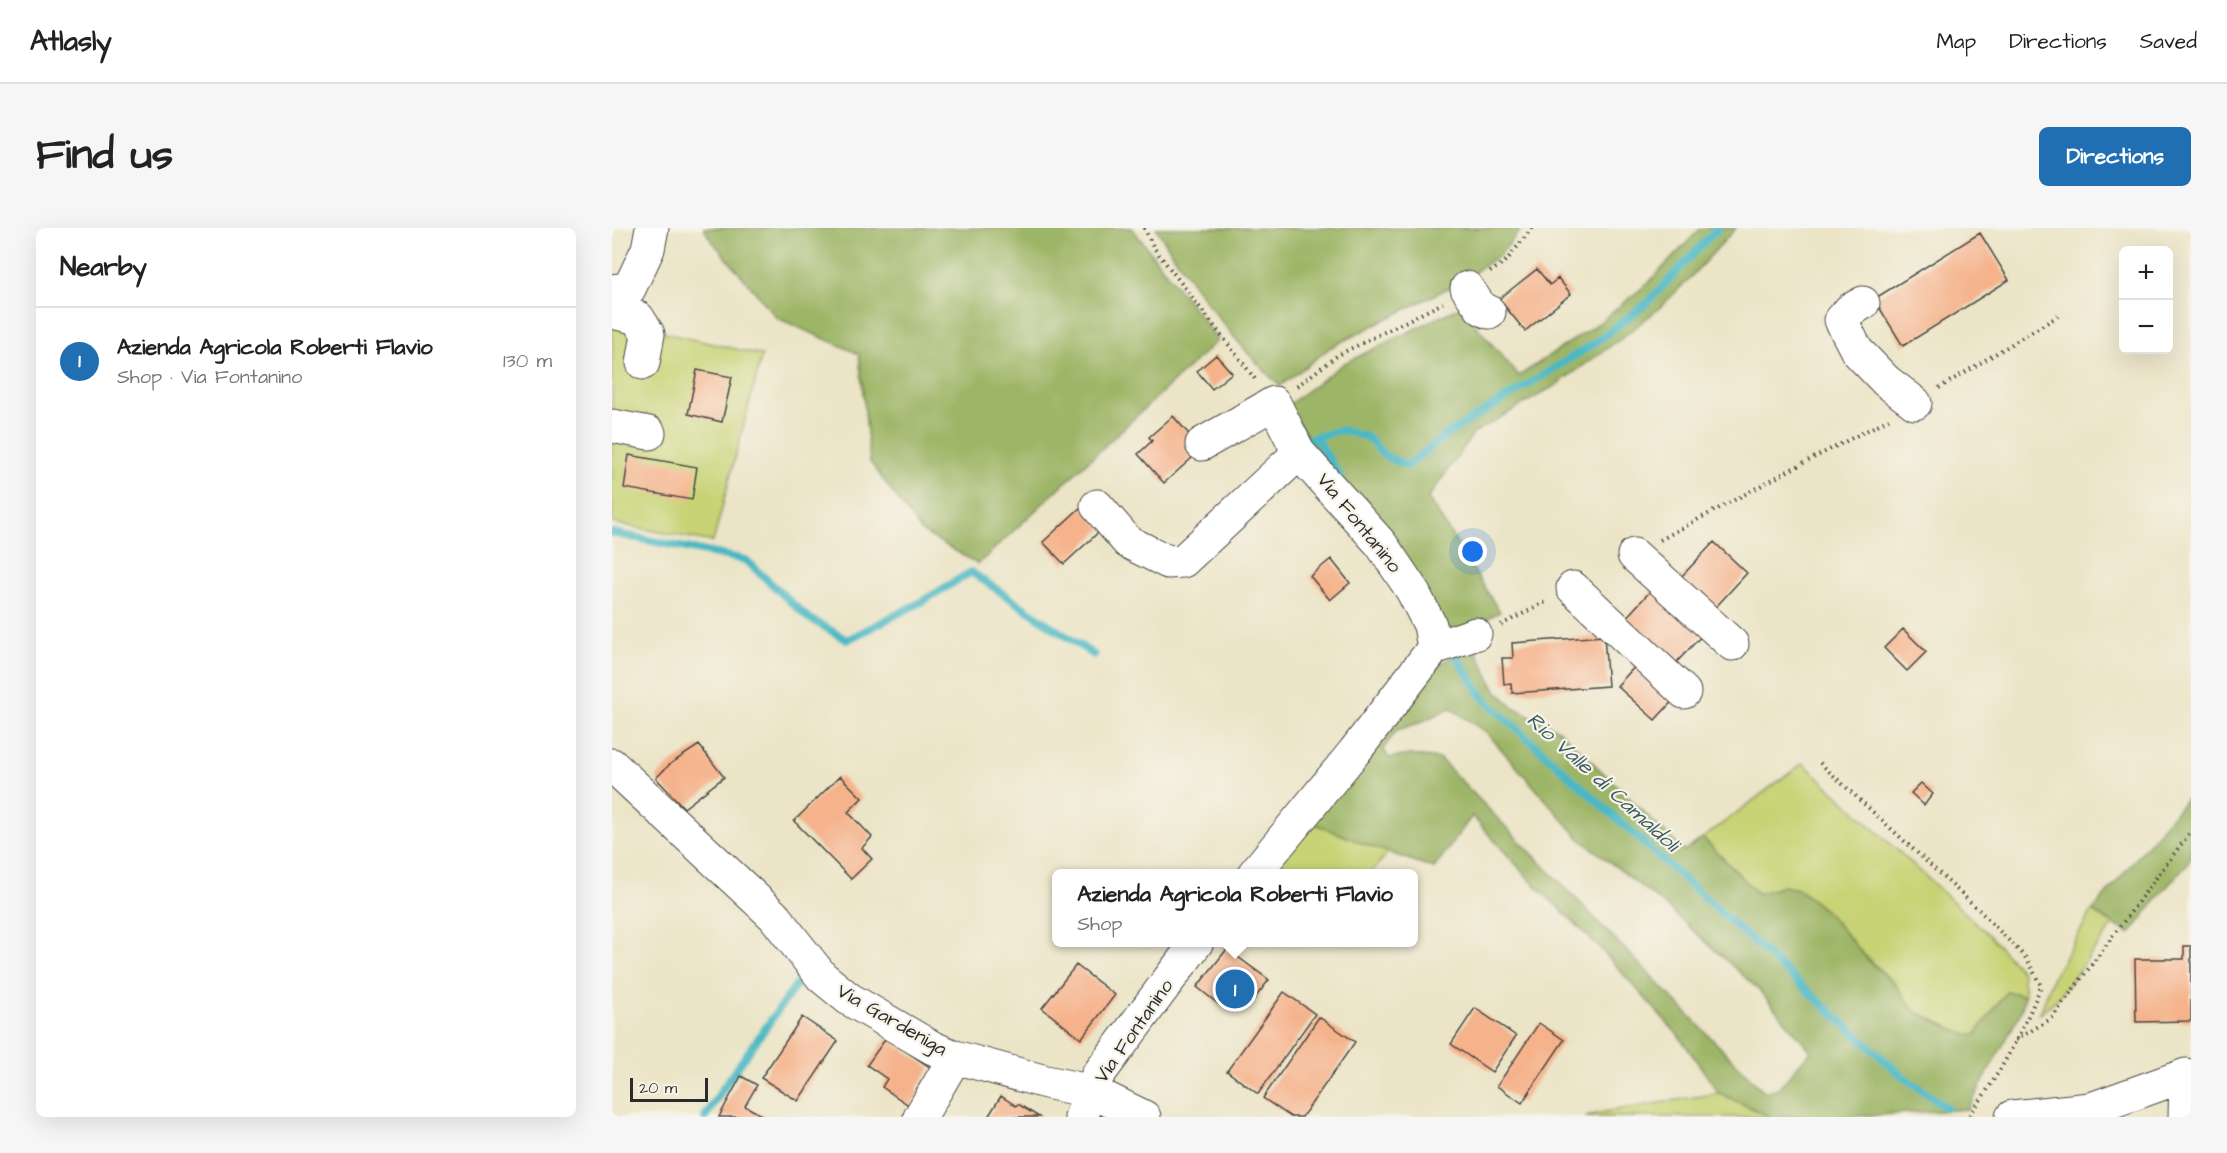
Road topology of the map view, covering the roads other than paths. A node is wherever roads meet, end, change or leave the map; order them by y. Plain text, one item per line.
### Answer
1 (652, 228) edge
2 (1467, 288) road end
3 (612, 291) edge
4 (1863, 303) dead end
5 (612, 312) edge
6 (1489, 312) dead end
7 (643, 363) dead end
8 (1915, 403) road end
9 (612, 426) edge
10 (649, 433) dead end
11 (1203, 444) dead end
12 (1299, 453) junction
13 (1097, 506) dead end
14 (1634, 555) road end
15 (1573, 588) road end
16 (1732, 644) dead end
17 (1684, 692) dead end
18 (612, 765) edge
19 (1257, 869) edge
20 (1193, 947) edge
21 (955, 1057) junction
22 (1087, 1104) edge
23 (2127, 1106) edge
24 (920, 1117) edge
25 (1144, 1117) edge
26 (2012, 1117) edge
27 (2185, 1117) edge

1 - 3 street
2 - 6 street
4 - 8 street
5 - 7 street
9 - 10 street
11 - 12 street, Via Fontanino
12 - 13 street
12 - 19 street, Via Fontanino
14 - 16 street
15 - 17 street
18 - 21 street, Via Gardeniga
20 - 22 street, Via Fontanino
21 - 22 street, Via Gardeniga
21 - 24 street
22 - 25 street, Via Gardeniga
23 - 26 street
23 - 27 street

